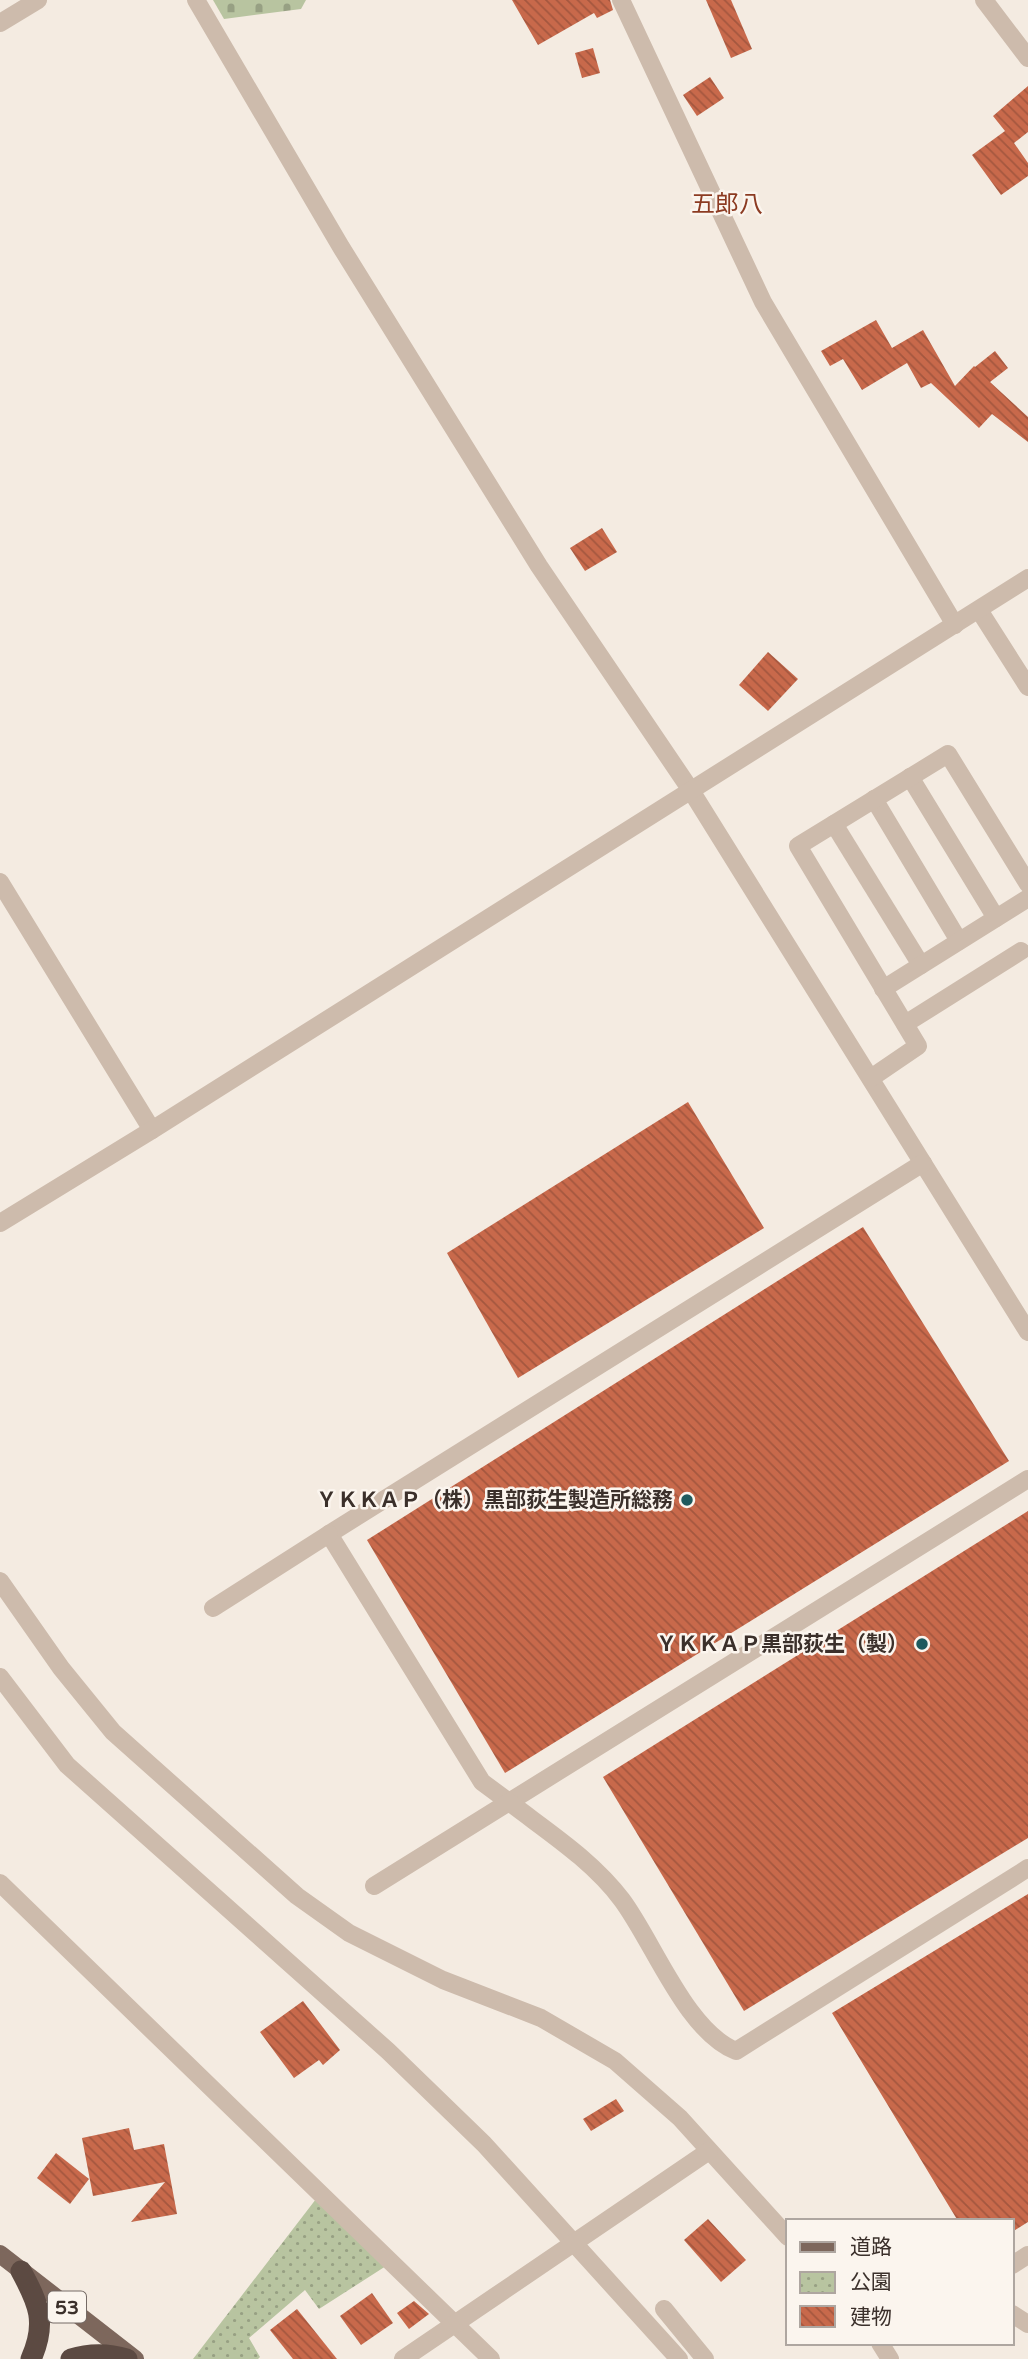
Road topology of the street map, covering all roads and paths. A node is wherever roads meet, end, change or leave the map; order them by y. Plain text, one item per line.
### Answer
1 (38, 0) edge
2 (196, 0) edge
3 (621, 0) edge
4 (984, 0) edge
5 (0, 23) edge
6 (1028, 58) edge
7 (1028, 578) edge
8 (979, 610) junction
9 (955, 625) junction
10 (1028, 687) edge
11 (910, 777) junction
12 (690, 789) junction
13 (874, 799) junction
14 (834, 824) junction
15 (0, 882) edge
16 (1028, 884) edge
17 (1028, 898) edge
18 (996, 918) junction
19 (959, 941) junction
20 (1021, 951) dead end
21 (921, 965) junction
22 (883, 989) junction
23 (905, 1024) junction
24 (871, 1078) junction
25 (152, 1130) junction
26 (923, 1163) junction
27 (0, 1223) edge
28 (1028, 1332) edge
29 (1028, 1479) edge
30 (329, 1534) junction
31 (0, 1581) edge
32 (213, 1608) dead end
33 (0, 1677) edge
34 (509, 1802) junction
35 (1028, 1868) edge
36 (0, 1883) edge
37 (374, 1886) dead end
38 (709, 2151) junction
39 (786, 2235) edge
40 (573, 2243) junction
41 (0, 2254) edge
42 (21, 2271) junction
43 (664, 2309) dead end
44 (454, 2323) junction
45 (32, 2359) edge
46 (71, 2359) edge
47 (127, 2359) edge
48 (135, 2359) edge
49 (403, 2359) edge
50 (491, 2359) edge
51 (679, 2359) edge
52 (705, 2359) edge

1 - 5 street
2 - 12 street
3 - 9 street
4 - 6 street
7 - 8 street
8 - 9 street
8 - 10 street
9 - 12 street
11 - 13 street
11 - 16 street
11 - 18 street
12 - 24 street
12 - 25 street
13 - 14 street
13 - 19 street
14 - 21 street
14 - 22 street
15 - 25 street
17 - 18 street
18 - 19 street
19 - 21 street
20 - 23 street
21 - 22 street
22 - 23 street
23 - 24 street
24 - 26 street
25 - 27 street
26 - 28 street
26 - 30 street
29 - 34 street
30 - 32 street
30 - 34 street
31 - 38 street
33 - 40 street
34 - 35 street
34 - 37 street
36 - 44 street
38 - 39 street
38 - 40 street
40 - 44 street
40 - 51 street
41 - 42 main road, 53
42 - 45 highway
42 - 48 main road, 53
43 - 52 street
44 - 49 street
44 - 50 street
46 - 47 highway

